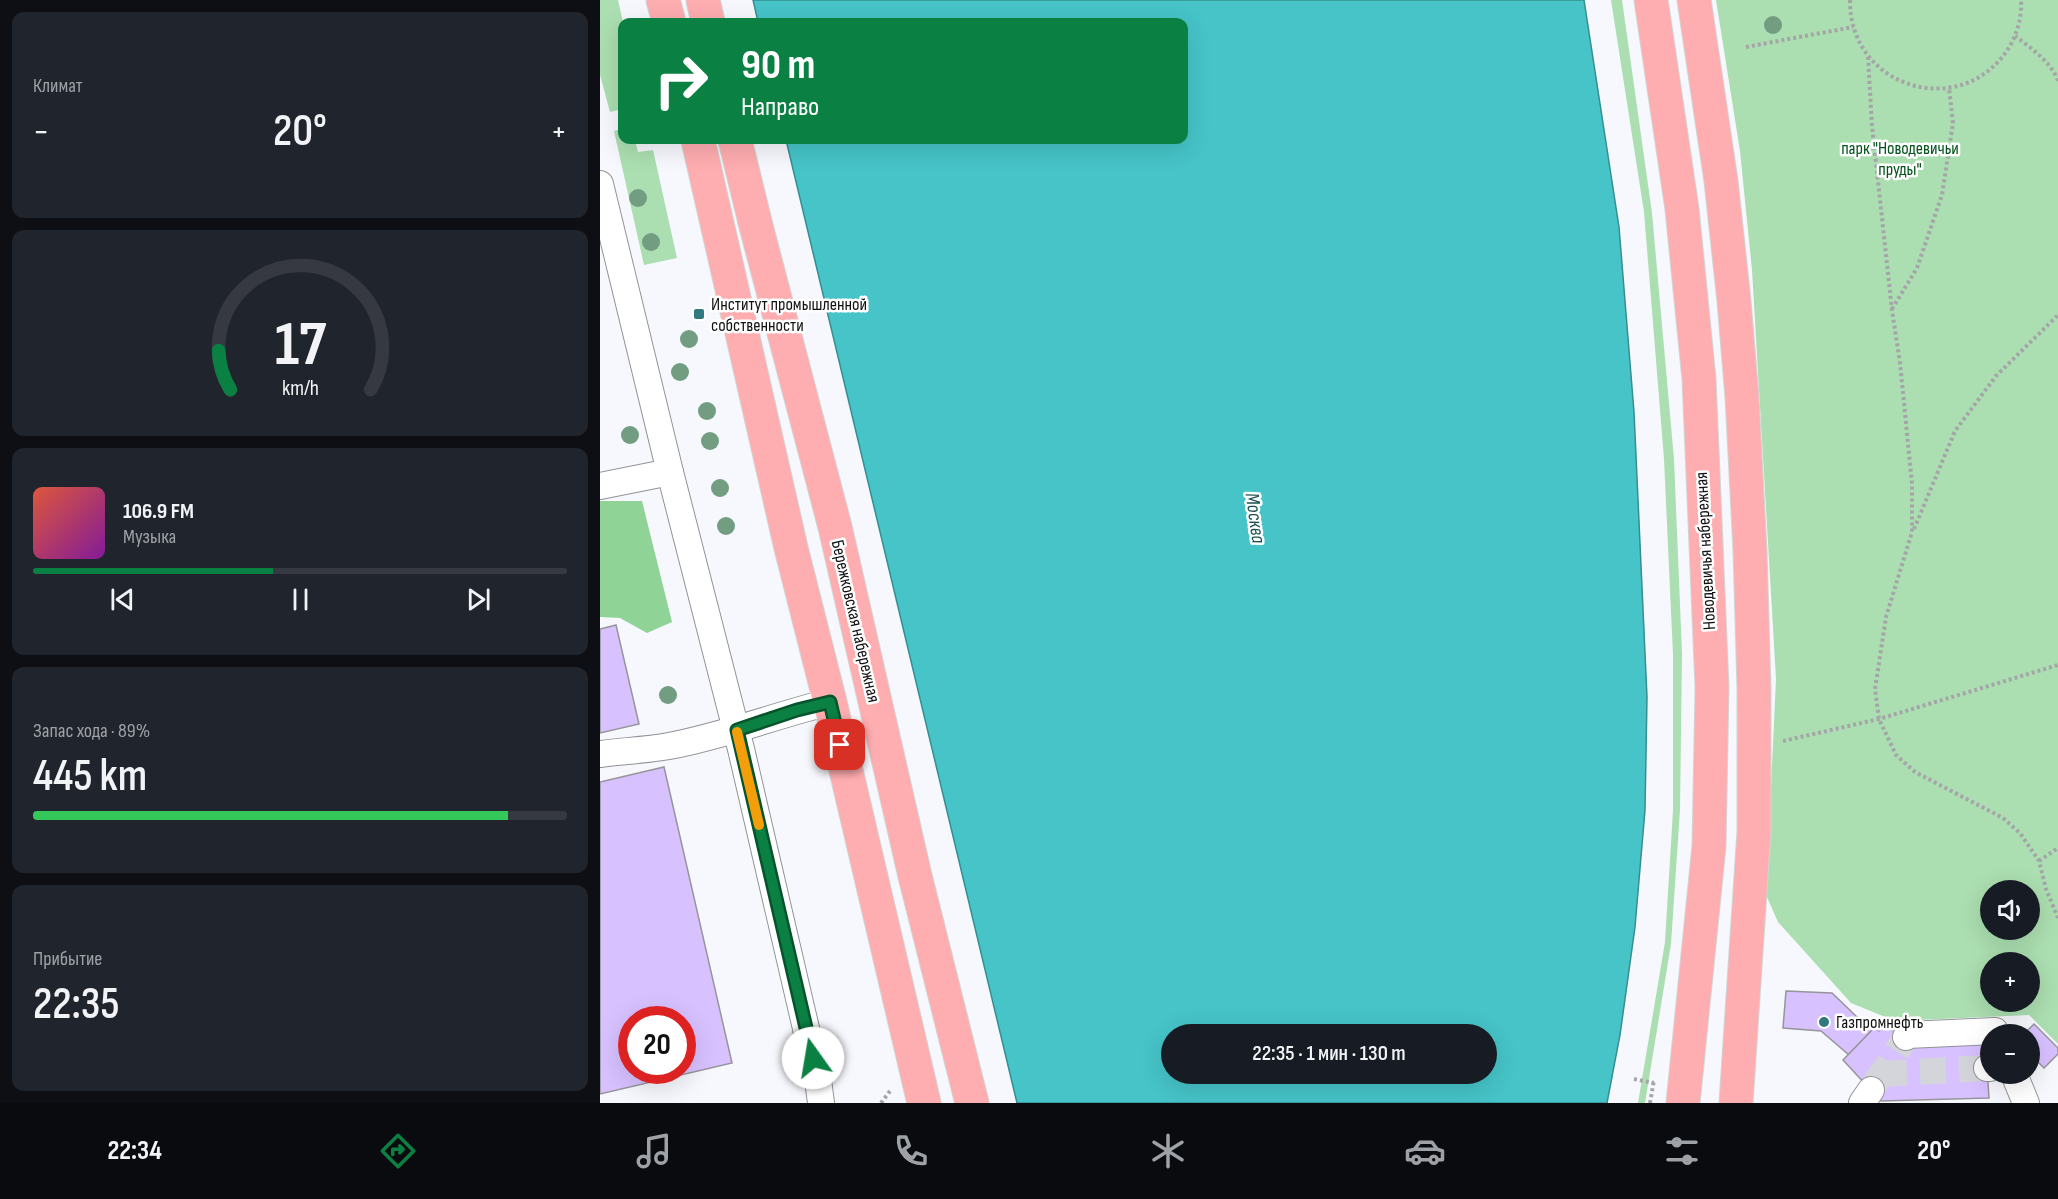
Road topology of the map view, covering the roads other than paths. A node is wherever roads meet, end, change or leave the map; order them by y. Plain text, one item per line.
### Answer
1 (663, 0) edge
2 (703, 0) edge
3 (1651, 0) edge
4 (1694, 0) edge
5 (668, 18) edge
6 (707, 18) edge
7 (699, 144) edge
8 (736, 144) edge
9 (600, 184) edge
10 (670, 472) junction
11 (600, 486) edge
12 (830, 702) junction
13 (737, 730) junction
14 (600, 754) edge
15 (1980, 1032) edge
16 (1906, 1037) dead end
17 (2018, 1084) edge
18 (821, 1103) edge
19 (924, 1103) edge
20 (972, 1103) edge
21 (1683, 1103) edge
22 (1736, 1103) edge
23 (2026, 1103) edge

1 - 5 main road
2 - 6 main road
3 - 21 main road, Новодевичья набережная
4 - 22 main road
7 - 12 main road
8 - 20 main road, Бережковская набережная
9 - 10 lane
10 - 11 lane
10 - 13 lane
12 - 13 lane
12 - 19 main road
13 - 14 lane
13 - 18 lane
15 - 16 lane
17 - 23 lane

